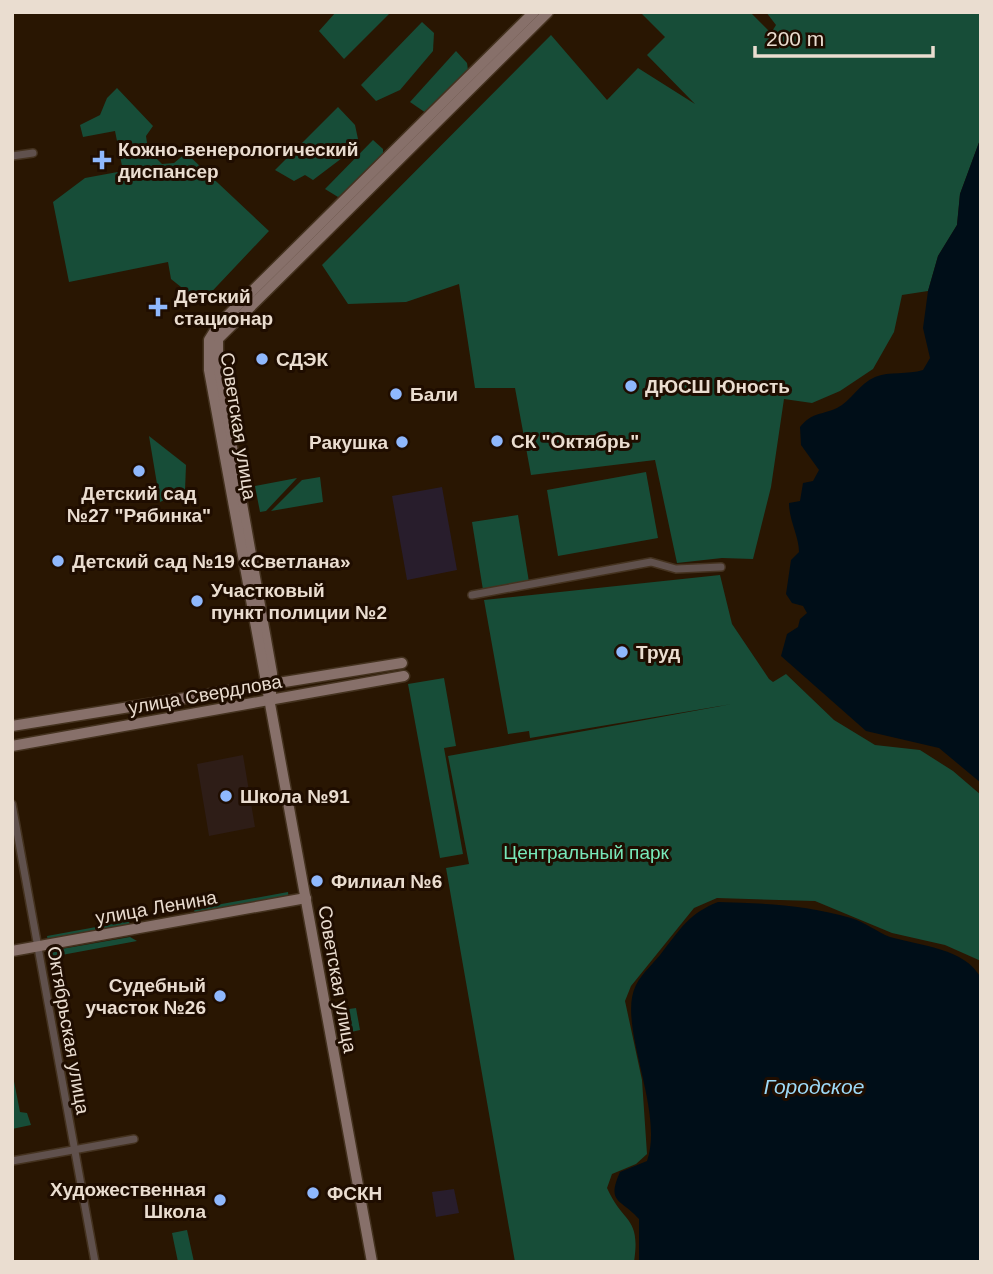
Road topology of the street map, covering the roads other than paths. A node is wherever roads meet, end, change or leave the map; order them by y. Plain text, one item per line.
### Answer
1 (534, 12) edge
2 (548, 12) edge
3 (33, 153) dead end
4 (12, 156) edge
5 (303, 249) junction
6 (721, 567) dead end
7 (472, 595) dead end
8 (402, 663) dead end
9 (404, 676) dead end
10 (270, 683) junction
11 (270, 701) junction
12 (12, 726) edge
13 (12, 746) edge
14 (12, 804) edge
15 (306, 898) junction
16 (38, 946) junction
17 (12, 951) edge
18 (134, 1139) dead end
19 (75, 1150) junction
20 (12, 1161) edge
21 (95, 1262) edge
22 (372, 1262) edge

1 - 5 main road
2 - 5 main road
3 - 4 street
5 - 10 main road, Советская улица
6 - 7 street
8 - 10 main road, улица Свердлова
9 - 11 main road, улица Свердлова
10 - 11 main road, Советская улица
10 - 12 main road, улица Свердлова
11 - 13 main road, улица Свердлова
11 - 15 main road, Советская улица
14 - 16 street, Октябрьская улица
15 - 16 main road, улица Ленина
15 - 22 main road, Советская улица
16 - 17 main road, улица Ленина
16 - 19 street, Октябрьская улица
18 - 19 street
19 - 20 street
19 - 21 street, Октябрьская улица

